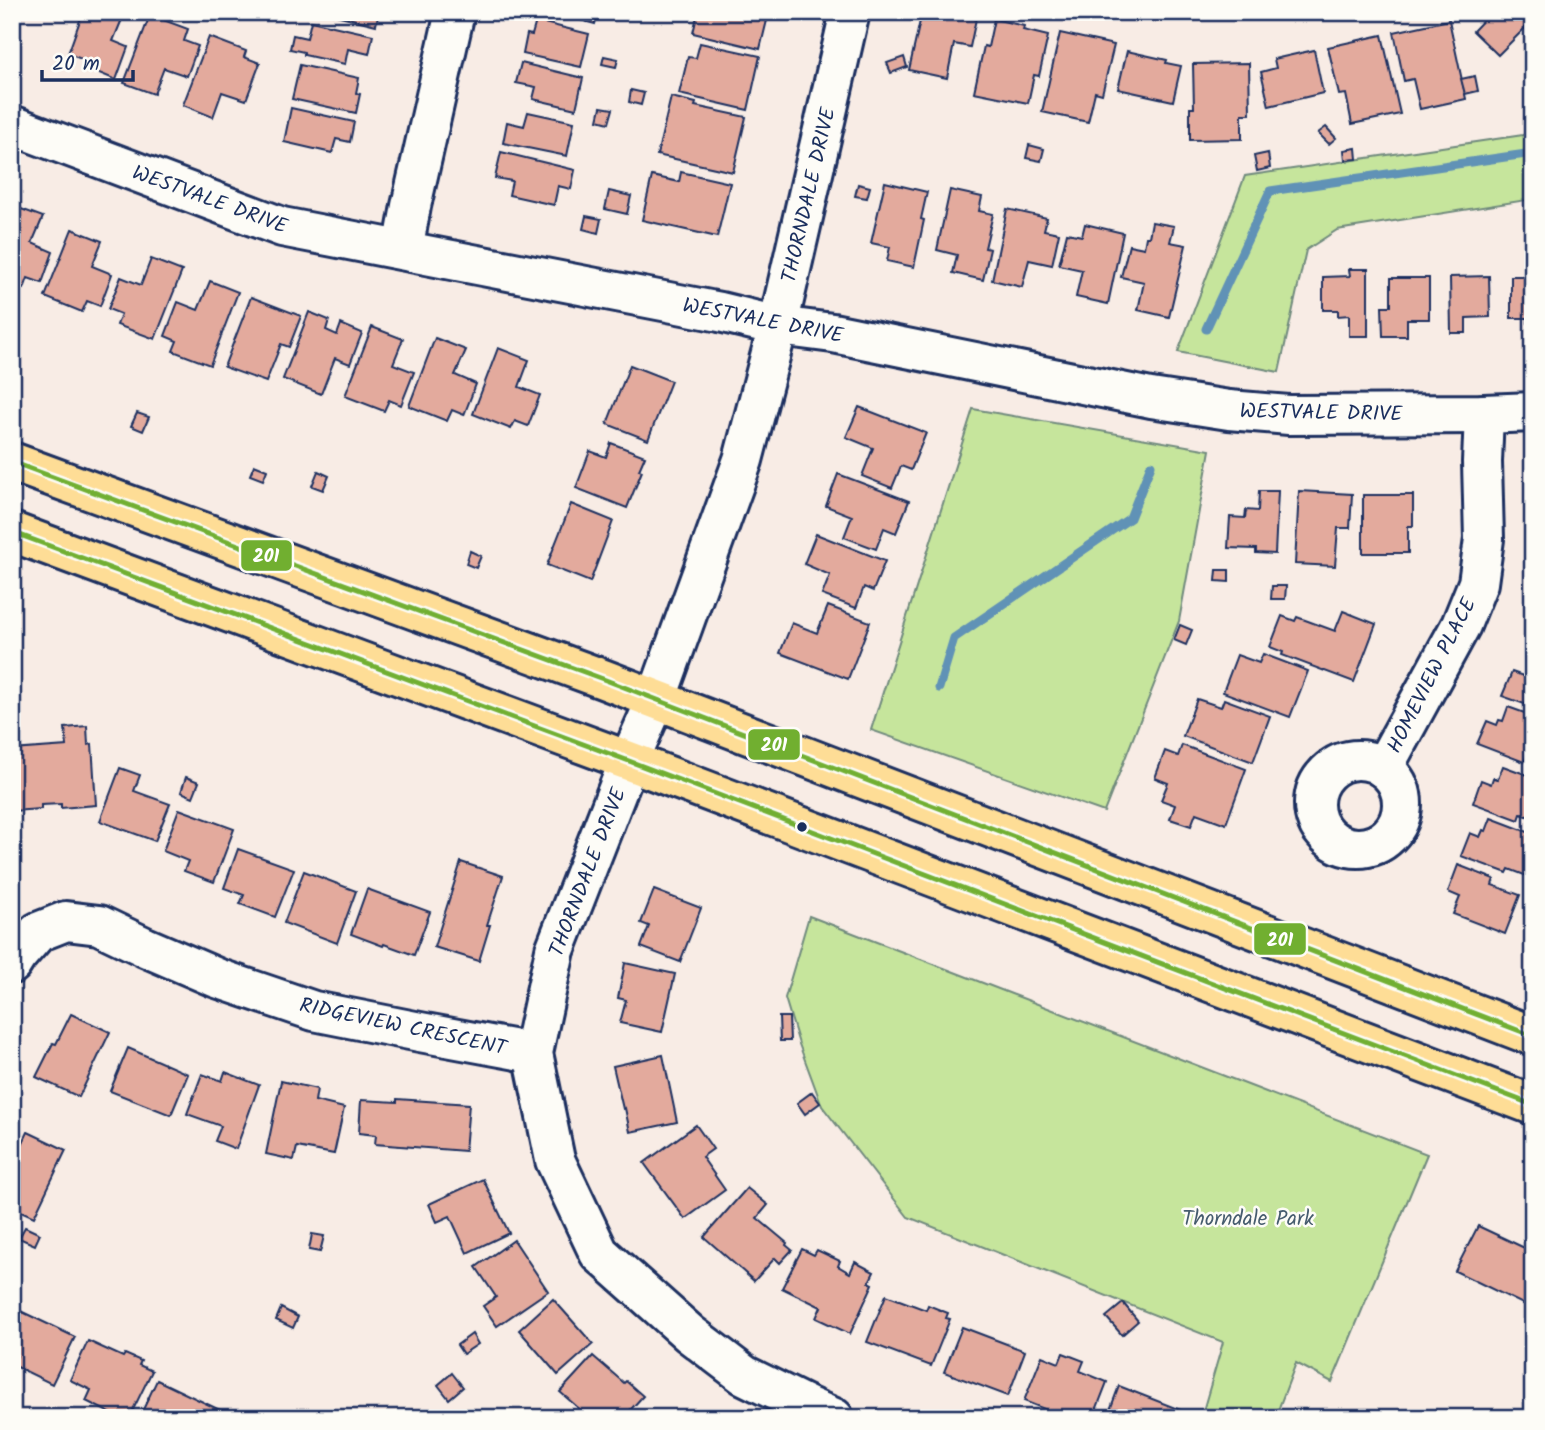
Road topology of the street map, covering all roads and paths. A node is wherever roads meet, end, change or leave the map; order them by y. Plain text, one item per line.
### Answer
1 (455, 12) edge
2 (850, 12) edge
3 (12, 125) edge
4 (403, 250) junction
5 (778, 326) junction
6 (1533, 412) edge
7 (1484, 414) junction
8 (12, 462) edge
9 (12, 532) edge
10 (656, 699) junction
11 (629, 761) junction
12 (1383, 768) dead end
13 (12, 964) edge
14 (1533, 1036) edge
15 (533, 1053) junction
16 (1533, 1105) edge
17 (834, 1418) edge

1 - 4 street
2 - 5 street, THORNDALE DRIVE
3 - 4 street, WESTVALE DRIVE
4 - 5 street, WESTVALE DRIVE
5 - 7 street, WESTVALE DRIVE
5 - 10 street, THORNDALE DRIVE
6 - 7 street, WESTVALE DRIVE
7 - 12 street, HOMEVIEW PLACE
8 - 10 main road
9 - 11 main road
10 - 11 street, THORNDALE DRIVE
10 - 14 main road
11 - 15 street, THORNDALE DRIVE
11 - 16 main road
13 - 15 street, RIDGEVIEW CRESCENT
15 - 17 street, THORNDALE DRIVE

